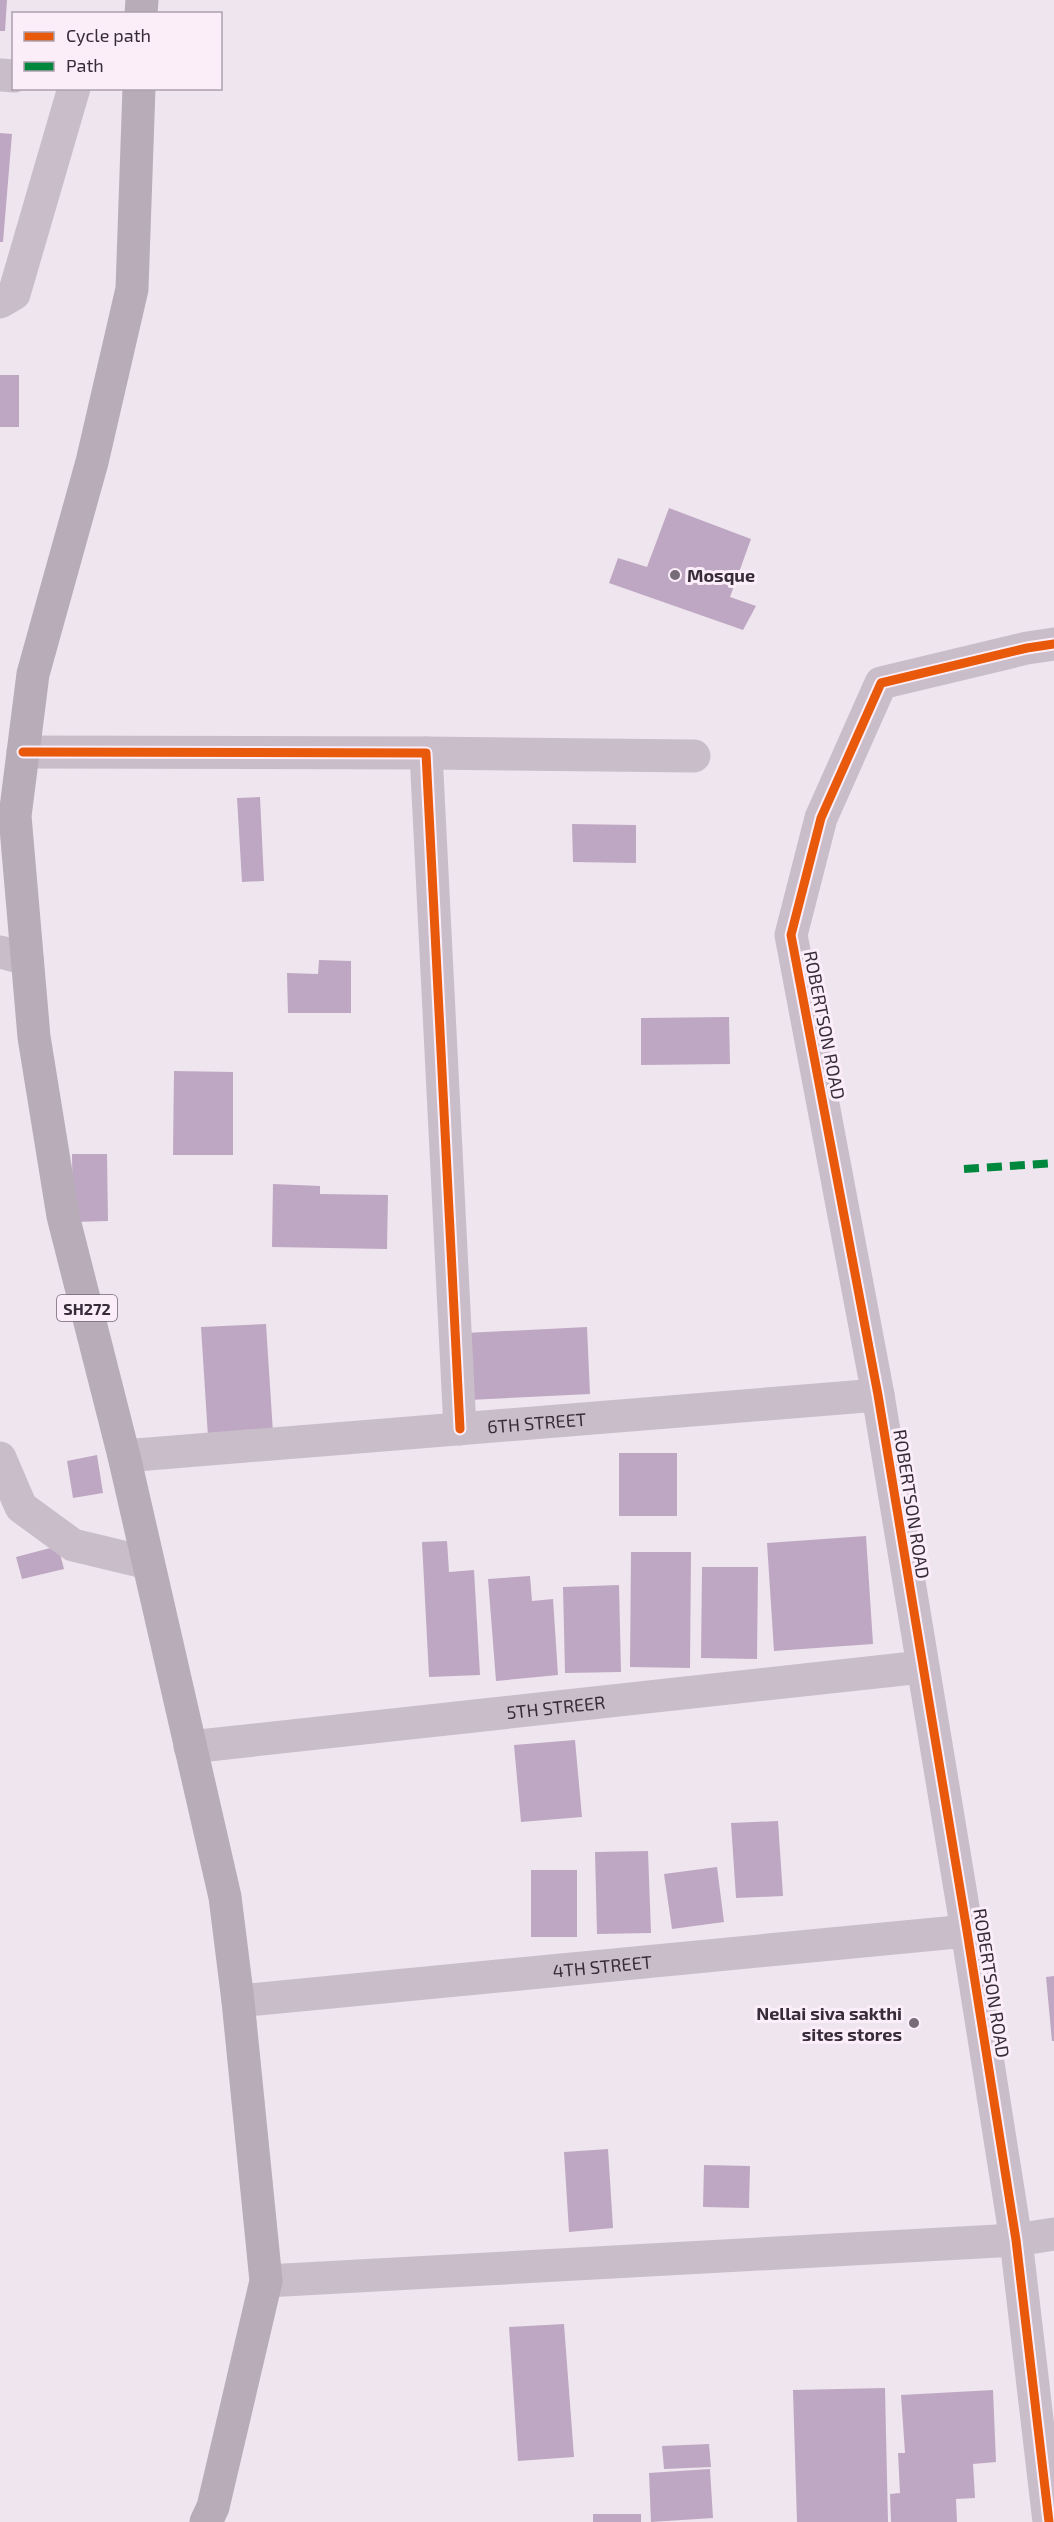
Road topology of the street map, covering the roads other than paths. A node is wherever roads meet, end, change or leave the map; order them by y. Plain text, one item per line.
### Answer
1 (73, 90) edge
2 (139, 90) edge
3 (0, 302) edge
4 (1054, 644) edge
5 (23, 752) junction
6 (426, 753) junction
7 (694, 756) dead end
8 (14, 955) edge
9 (878, 1395) junction
10 (460, 1429) junction
11 (124, 1456) junction
12 (0, 1458) edge
13 (148, 1563) junction
14 (922, 1667) junction
15 (190, 1747) junction
16 (967, 1931) junction
17 (238, 2001) junction
18 (1054, 2234) edge
19 (1016, 2240) junction
20 (266, 2281) junction
21 (206, 2522) edge
22 (1049, 2522) edge

1 - 3 street
2 - 5 main road, SH272
4 - 9 street, ROBERTSON ROAD
5 - 6 street
5 - 8 main road, SH272
6 - 7 street
6 - 10 street
8 - 11 main road, SH272
9 - 10 street, 6TH STREET
9 - 14 street, ROBERTSON ROAD
10 - 11 street, 6TH STREET
11 - 13 main road, SH272
12 - 13 street
13 - 15 main road, SH272
14 - 15 street, 5TH STREER
14 - 16 street, ROBERTSON ROAD
15 - 17 main road, SH272
16 - 17 street, 4TH STREET
16 - 19 street, ROBERTSON ROAD
17 - 20 main road, SH272
18 - 19 street
19 - 20 street
19 - 22 street, ROBERTSON ROAD
20 - 21 main road, SH272

